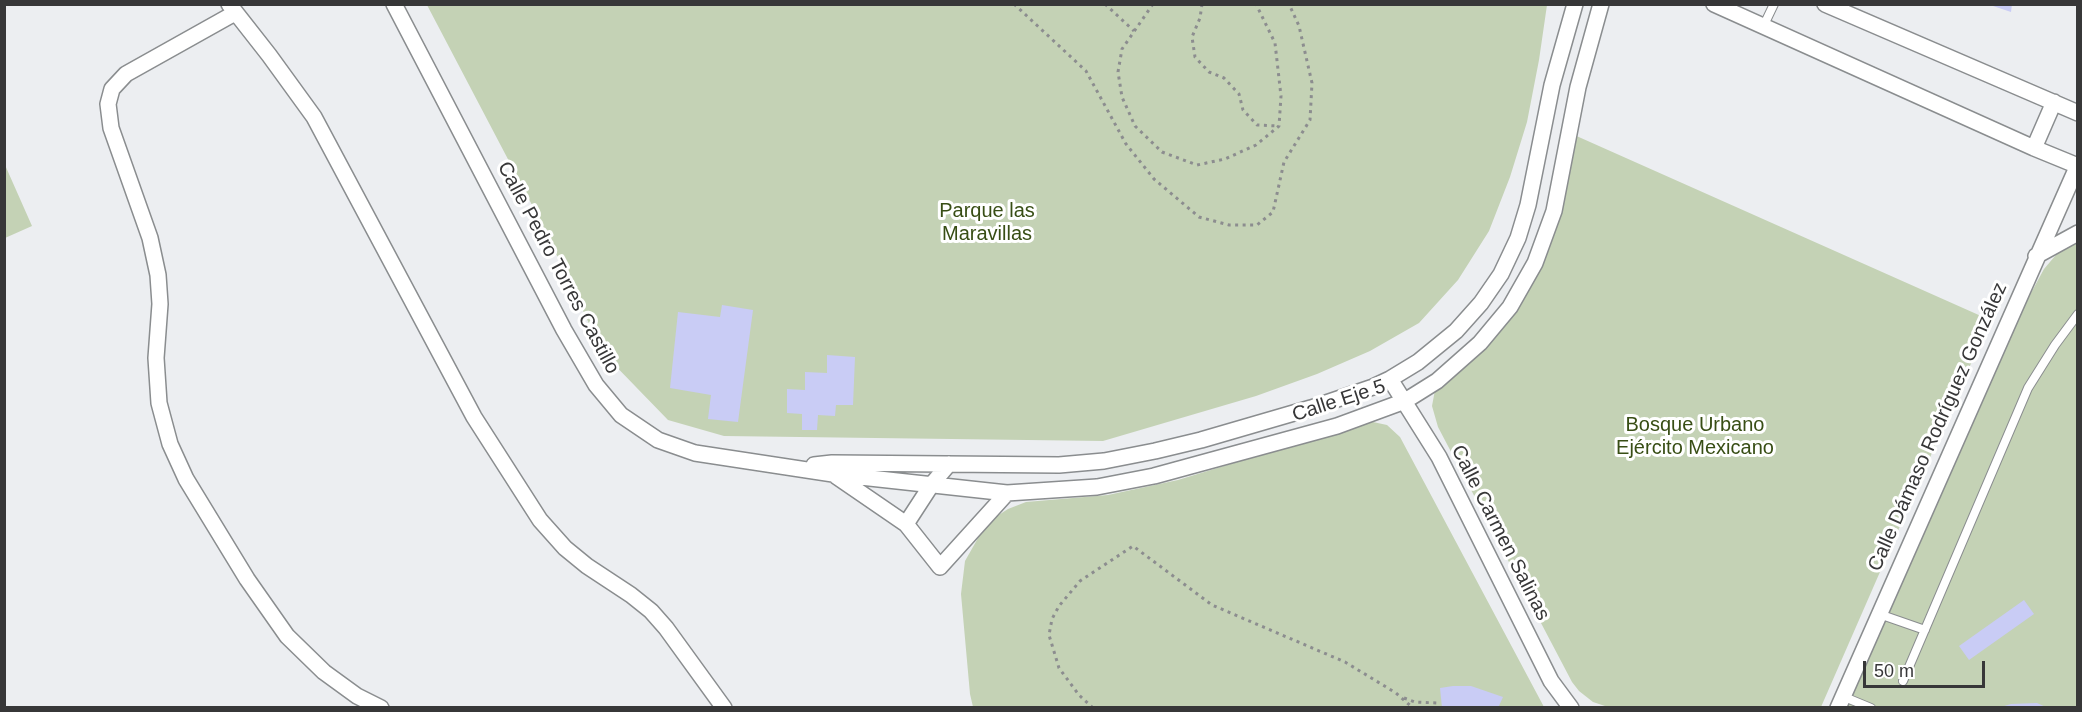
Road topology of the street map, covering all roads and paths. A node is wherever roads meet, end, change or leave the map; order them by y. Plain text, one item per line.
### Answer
1 (394, 4) edge
2 (1014, 4) edge
3 (1106, 4) edge
4 (1153, 4) edge
5 (1202, 4) edge
6 (1256, 4) edge
7 (1289, 4) edge
8 (1575, 4) edge
9 (1601, 4) edge
10 (1714, 4) edge
11 (1774, 4) edge
12 (1825, 4) edge
13 (232, 9) edge
14 (1763, 27) junction
15 (1134, 31) junction
16 (2054, 102) junction
17 (2078, 113) edge
18 (1279, 126) junction
19 (2034, 148) junction
20 (2077, 166) edge
21 (2078, 233) edge
22 (2036, 256) junction
23 (2078, 314) edge
24 (1390, 379) junction
25 (1405, 401) junction
26 (949, 464) junction
27 (832, 468) junction
28 (932, 484) junction
29 (1006, 493) junction
30 (906, 524) junction
31 (1879, 614) junction
32 (1925, 630) junction
33 (1903, 681) dead end
34 (1402, 698) junction
35 (1840, 702) edge
36 (1437, 703) dead end
37 (381, 708) edge
38 (724, 708) edge
39 (1093, 708) edge
40 (1413, 708) edge
41 (1571, 708) edge
42 (1870, 708) edge

1 - 27 street, Calle Pedro Torres Castillo
2 - 7 path
3 - 15 path
4 - 15 path
5 - 18 path
6 - 18 path
8 - 24 street, Calle Eje 5
9 - 25 street, Calle Eje 5
10 - 14 street
11 - 14 lane
12 - 16 street
13 - 37 street
13 - 38 street
14 - 19 street
15 - 18 path
16 - 17 street
16 - 19 street
19 - 20 street
20 - 22 street, Calle Dámaso Rodríguez González
21 - 22 street
22 - 31 street, Calle Dámaso Rodríguez González
23 - 32 lane
24 - 25 street, Calle Carmen Salinas
24 - 26 street, Calle Eje 5
25 - 29 street, Calle Eje 5
25 - 41 street, Calle Carmen Salinas
26 - 27 street, Calle Eje 5
26 - 28 street
27 - 28 street, Calle Eje 5
27 - 30 street
28 - 29 street, Calle Eje 5
28 - 30 street
29 - 30 street
31 - 32 lane
31 - 35 street, Calle Dámaso Rodríguez González
32 - 33 lane
34 - 36 path
34 - 39 path
34 - 40 path
35 - 42 lane

